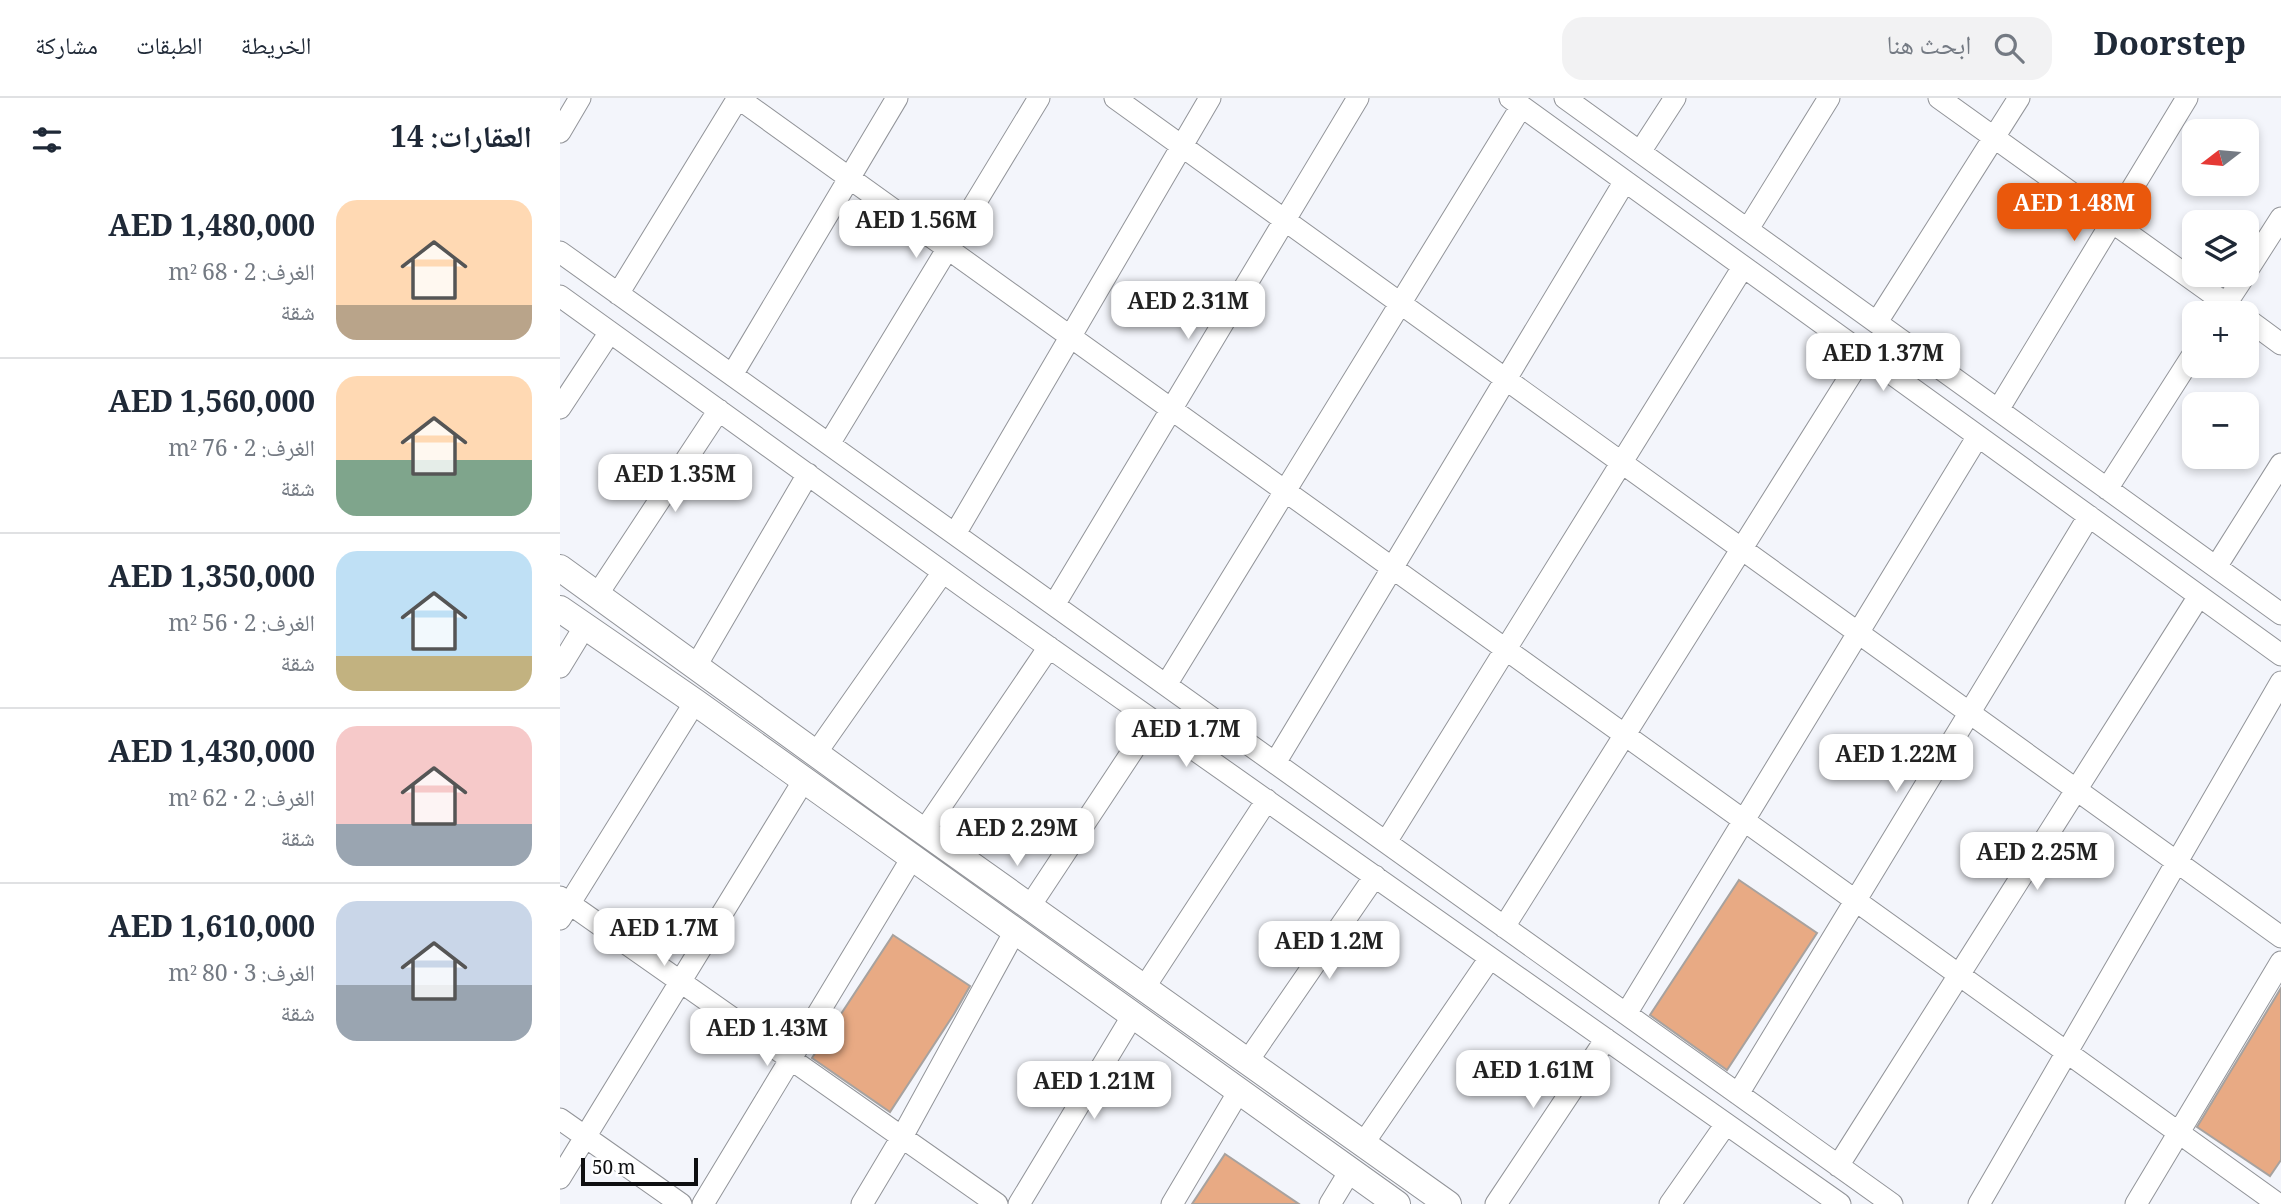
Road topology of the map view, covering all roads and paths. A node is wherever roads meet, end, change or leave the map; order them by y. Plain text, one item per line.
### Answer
1 (580, 98) edge
2 (897, 98) edge
3 (1039, 98) edge
4 (1115, 98) edge
5 (1210, 98) edge
6 (1358, 98) edge
7 (1566, 98) edge
8 (1675, 98) edge
9 (1829, 98) edge
10 (1940, 98) edge
11 (2019, 98) edge
12 (2187, 98) edge
13 (1516, 102) edge
14 (560, 132) edge
15 (1994, 137) junction
16 (1182, 146) junction
17 (1640, 152) junction
18 (849, 178) junction
19 (1625, 181) junction
20 (2281, 218) edge
21 (1284, 220) junction
22 (2112, 222) junction
23 (1748, 229) junction
24 (947, 248) junction
25 (560, 252) edge
26 (2259, 253) edge
27 (1743, 267) junction
28 (618, 294) junction
29 (560, 296) edge
30 (2216, 301) edge
31 (1401, 303) junction
32 (1877, 322) junction
33 (2259, 328) edge
34 (610, 332) junction
35 (1070, 337) junction
36 (2281, 344) edge
37 (1864, 354) junction
38 (2182, 372) edge
39 (733, 375) junction
40 (1506, 379) junction
41 (560, 408) edge
42 (1171, 409) junction
43 (719, 410) junction
44 (1998, 410) junction
45 (1978, 436) junction
46 (829, 444) junction
47 (1622, 462) junction
48 (2281, 464) edge
49 (807, 474) junction
50 (2107, 489) junction
51 (1285, 491) junction
52 (2089, 516) junction
53 (955, 534) junction
54 (1742, 549) junction
55 (2216, 567) junction
56 (560, 568) edge
57 (1392, 568) junction
58 (943, 572) junction
59 (597, 595) junction
60 (2199, 596) junction
61 (1054, 605) junction
62 (560, 609) edge
63 (2281, 614) edge
64 (585, 626) junction
65 (1858, 632) junction
66 (1049, 647) junction
67 (1506, 649) junction
68 (2281, 655) edge
69 (696, 666) junction
70 (560, 667) edge
71 (2281, 682) edge
72 (1166, 685) junction
73 (695, 702) junction
74 (1970, 713) junction
75 (1153, 720) junction
76 (1625, 735) junction
77 (816, 753) junction
78 (1275, 763) junction
79 (804, 780) junction
80 (2077, 790) junction
81 (1267, 800) junction
82 (1744, 820) junction
83 (924, 831) junction
84 (1386, 842) junction
85 (912, 858) junction
86 (2177, 862) junction
87 (1375, 876) junction
88 (1856, 901) junction
89 (1030, 906) junction
90 (563, 907) edge
91 (1504, 927) junction
92 (1015, 931) junction
93 (2281, 937) edge
94 (1490, 958) junction
95 (2281, 962) edge
96 (1959, 975) junction
97 (681, 982) junction
98 (1144, 988) junction
99 (1626, 1014) junction
100 (1133, 1015) junction
101 (1606, 1039) junction
102 (2067, 1052) junction
103 (791, 1059) junction
104 (1248, 1062) junction
105 (1239, 1091) junction
106 (1738, 1094) junction
107 (560, 1119) edge
108 (1726, 1124) junction
109 (2179, 1133) junction
110 (585, 1137) junction
111 (902, 1137) junction
112 (1363, 1144) junction
113 (1838, 1166) junction
114 (1350, 1171) junction
115 (560, 1178) edge
116 (1831, 1201) edge
117 (681, 1204) edge
118 (703, 1204) edge
119 (862, 1204) edge
120 (998, 1204) edge
121 (1019, 1204) edge
122 (1172, 1204) edge
123 (1330, 1204) edge
124 (1397, 1204) edge
125 (1448, 1204) edge
126 (1496, 1204) edge
127 (1670, 1204) edge
128 (1892, 1204) edge
129 (1979, 1204) edge
130 (2136, 1204) edge
131 (2278, 1204) edge

1 - 14 street
2 - 18 street
3 - 24 street
4 - 16 street
5 - 16 street
6 - 21 street
7 - 17 street
8 - 17 street
9 - 23 street
10 - 15 street
11 - 15 street
12 - 22 street
13 - 19 street
13 - 31 street
15 - 22 street
15 - 32 street
16 - 21 street
16 - 35 street
17 - 23 street
18 - 24 street
18 - 28 street
18 - 39 street
19 - 27 street
19 - 40 street
20 - 26 street
21 - 31 street
21 - 42 street
22 - 30 street
22 - 44 street
23 - 32 street
24 - 35 street
24 - 46 street
25 - 28 street
27 - 37 street
27 - 47 street
28 - 39 street
29 - 34 street
31 - 40 street
31 - 51 street
32 - 44 street
33 - 36 street
34 - 41 street
34 - 43 street
35 - 42 street
35 - 53 street
37 - 45 street
37 - 54 street
38 - 50 street
39 - 46 street
40 - 47 street
40 - 57 street
42 - 51 street
42 - 61 street
43 - 49 street
43 - 59 street
44 - 50 street
45 - 52 street
45 - 65 street
46 - 53 street
47 - 54 street
47 - 67 street
48 - 55 street
49 - 58 street
49 - 69 street
50 - 55 street
51 - 57 street
51 - 72 street
52 - 60 street
52 - 74 street
53 - 61 street
54 - 65 street
54 - 76 street
55 - 63 street
56 - 59 main road
57 - 67 street
57 - 78 street
58 - 66 street
58 - 77 street
59 - 69 main road
60 - 68 street
60 - 80 street
61 - 72 street
62 - 64 main road
64 - 70 street
64 - 73 main road
65 - 74 street
65 - 82 street
66 - 75 street
66 - 83 street
67 - 76 street
67 - 84 street
69 - 77 main road
71 - 86 street
72 - 78 street
73 - 79 main road
73 - 90 street
74 - 80 street
74 - 88 street
75 - 81 street
75 - 89 street
76 - 82 street
76 - 91 street
77 - 83 main road
78 - 84 street
79 - 85 main road
79 - 97 street
80 - 86 street
80 - 96 street
81 - 87 street
81 - 98 street
82 - 88 street
82 - 99 street
83 - 89 main road
84 - 91 street
85 - 92 main road
85 - 103 street
86 - 93 street
86 - 102 street
87 - 94 street
87 - 104 street
88 - 96 street
88 - 106 street
89 - 98 main road
90 - 97 street
91 - 99 street
92 - 100 main road
92 - 111 street
94 - 101 street
94 - 112 street
95 - 109 street
96 - 102 street
96 - 113 street
97 - 103 street
97 - 110 street
98 - 104 main road
99 - 106 street
100 - 105 main road
100 - 121 street
101 - 108 street
101 - 126 street
102 - 109 street
102 - 129 street
103 - 111 street
103 - 118 street
104 - 112 main road
105 - 114 main road
105 - 122 street
106 - 113 street
107 - 110 street
108 - 116 street
108 - 127 street
109 - 130 street
109 - 131 street
110 - 115 street
110 - 117 street
111 - 119 street
111 - 120 street
112 - 125 main road
113 - 128 street
114 - 123 street
114 - 124 main road

